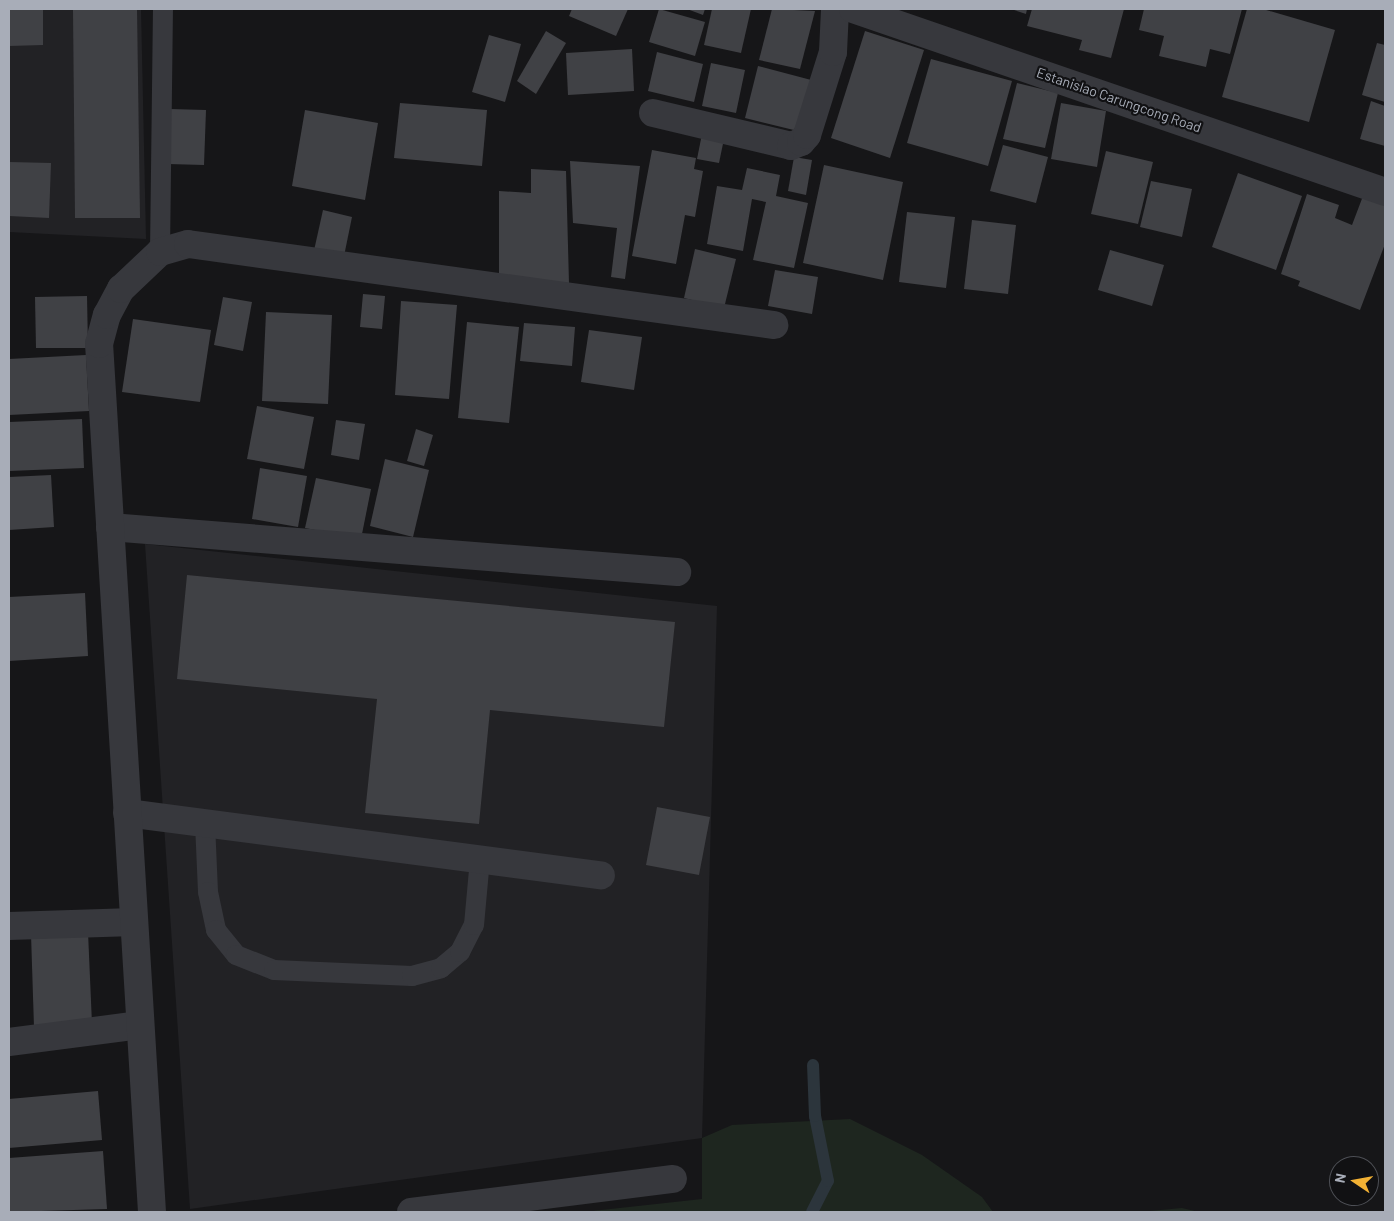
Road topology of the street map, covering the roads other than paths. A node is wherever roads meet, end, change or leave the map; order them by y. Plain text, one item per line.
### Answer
1 (163, 9) edge
2 (835, 9) edge
3 (853, 9) edge
4 (653, 113) dead end
5 (1385, 192) edge
6 (160, 252) junction
7 (774, 325) dead end
8 (110, 527) junction
9 (677, 572) dead end
10 (127, 813) junction
11 (205, 823) junction
12 (480, 859) junction
13 (601, 875) dead end
14 (134, 922) junction
15 (9, 926) edge
16 (140, 1025) junction
17 (9, 1042) edge
18 (673, 1179) dead end
19 (152, 1212) edge
20 (411, 1212) edge

1 - 6 lane
2 - 4 street
3 - 5 street, Estanislao Carungcong Road
6 - 7 street
6 - 8 street
8 - 9 street
8 - 10 street
10 - 11 street
10 - 14 street
11 - 12 street
11 - 12 lane
12 - 13 street
14 - 15 street
14 - 16 street
16 - 17 street
16 - 19 street
18 - 20 street

